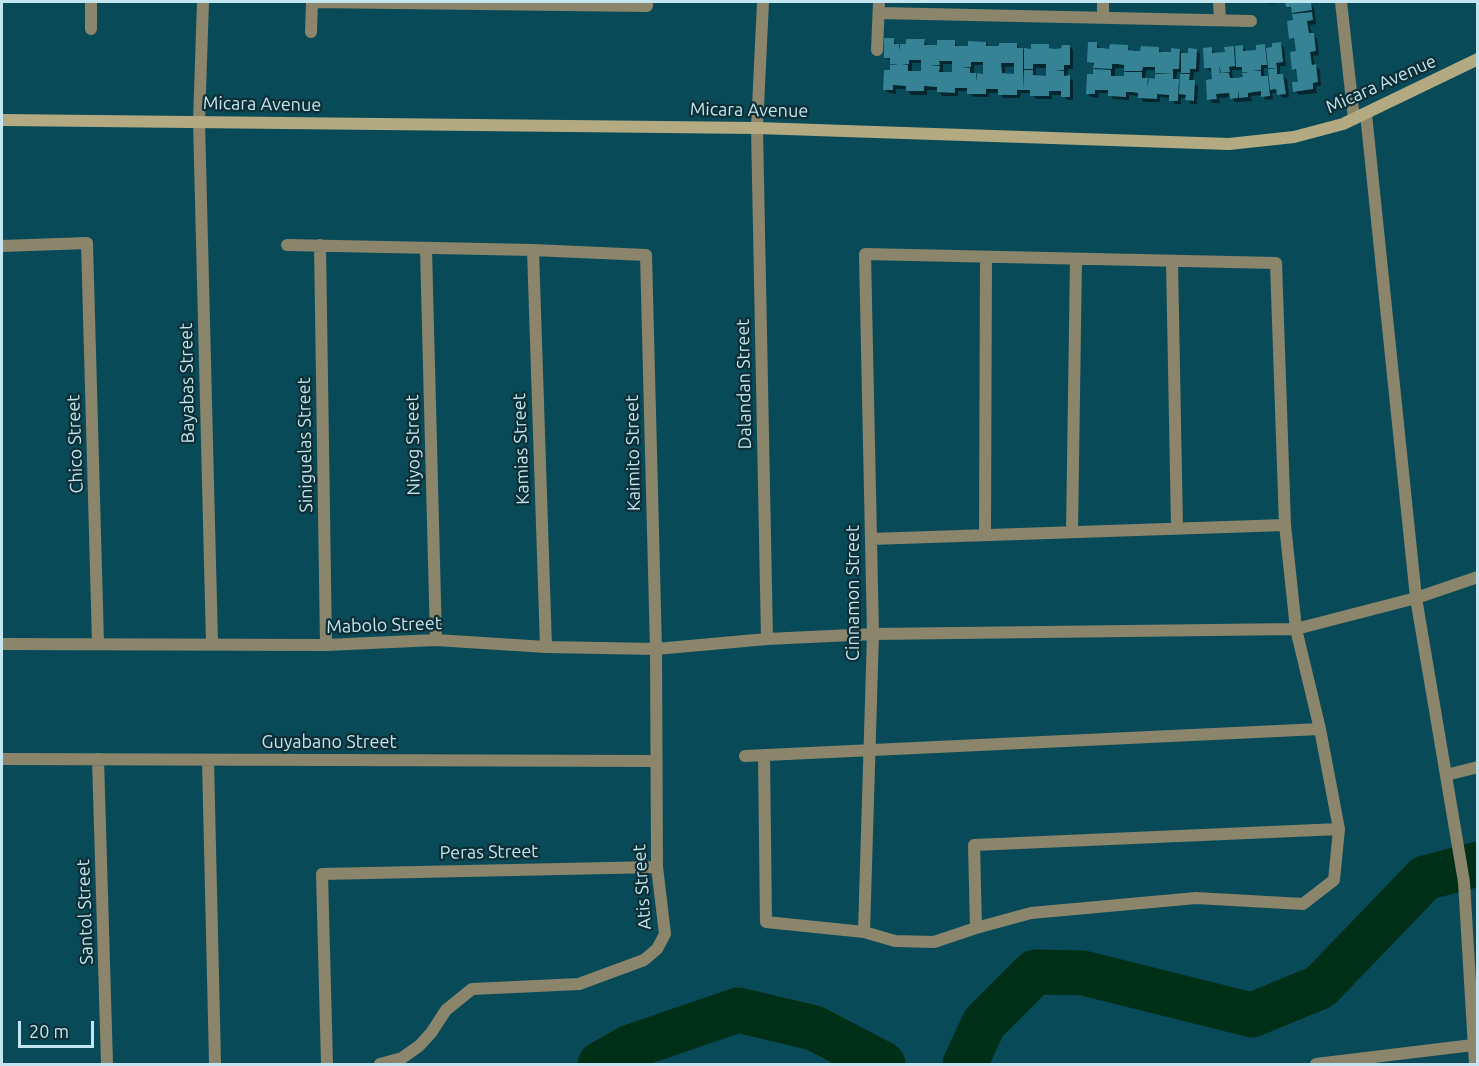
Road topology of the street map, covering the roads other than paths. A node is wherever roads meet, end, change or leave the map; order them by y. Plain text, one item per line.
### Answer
1 (91, 2) edge
2 (202, 2) edge
3 (312, 2) edge
4 (424, 2) edge
5 (763, 2) edge
6 (988, 2) edge
7 (1103, 2) edge
8 (1219, 2) edge
9 (1341, 2) edge
10 (536, 3) edge
11 (647, 4) edge
12 (879, 7) edge
13 (987, 15) junction
14 (1102, 18) junction
15 (1220, 20) junction
16 (1251, 21) dead end
17 (91, 30) dead end
18 (311, 32) dead end
19 (877, 50) dead end
20 (1478, 58) edge
21 (1360, 116) junction
22 (2, 120) edge
23 (199, 121) junction
24 (757, 128) junction
25 (287, 245) dead end
26 (320, 245) junction
27 (2, 246) edge
28 (426, 249) junction
29 (533, 250) junction
30 (986, 257) junction
31 (1076, 259) junction
32 (1172, 261) junction
33 (1286, 525) junction
34 (1176, 528) junction
35 (1072, 532) junction
36 (985, 535) junction
37 (871, 539) junction
38 (1478, 577) edge
39 (1416, 598) junction
40 (1296, 629) junction
41 (873, 634) junction
42 (767, 639) junction
43 (436, 640) junction
44 (98, 643) junction
45 (2, 644) edge
46 (212, 644) junction
47 (326, 645) junction
48 (546, 646) junction
49 (656, 649) junction
50 (1320, 729) junction
51 (869, 751) junction
52 (764, 755) junction
53 (745, 756) dead end
54 (2, 759) edge
55 (98, 759) junction
56 (208, 760) junction
57 (656, 761) junction
58 (1478, 767) edge
59 (1446, 775) junction
60 (1339, 829) junction
61 (657, 867) junction
62 (976, 928) junction
63 (864, 933) junction
64 (1474, 1013) edge
65 (1473, 1045) junction
66 (107, 1065) edge
67 (215, 1065) edge
68 (327, 1065) edge
69 (380, 1065) edge
70 (1316, 1065) edge
71 (1475, 1065) edge

1 - 17 street
2 - 23 street, Bayabas Street
3 - 4 street
3 - 18 street
4 - 10 street
5 - 24 street, Dalandan Street
6 - 13 street
7 - 14 street
8 - 15 street
9 - 21 street
10 - 11 street
12 - 13 street
12 - 19 street
13 - 14 street
14 - 15 street
15 - 16 street
20 - 21 street, Micara Avenue
21 - 24 street, Micara Avenue
21 - 39 street
22 - 23 street, Micara Avenue
23 - 24 street, Micara Avenue
23 - 46 street, Bayabas Street
24 - 42 street, Dalandan Street
25 - 26 street
26 - 28 street
26 - 47 street, Siniguelas Street
27 - 44 street, Chico Street
28 - 29 street
28 - 43 street, Niyog Street
29 - 48 street, Kamias Street
29 - 49 street, Kaimito Street
30 - 31 street
30 - 36 street
30 - 37 street, Cinnamon Street
31 - 32 street
31 - 35 street
32 - 33 street
32 - 34 street
33 - 34 street
33 - 40 street
34 - 35 street
35 - 36 street
36 - 37 street
37 - 41 street, Cinnamon Street
38 - 39 street, Mabolo Street
39 - 40 street, Mabolo Street
39 - 59 street
40 - 41 street, Mabolo Street
40 - 50 street
41 - 42 street, Mabolo Street
41 - 51 street, Cinnamon Street
42 - 49 street, Mabolo Street
43 - 47 street, Mabolo Street
43 - 48 street, Mabolo Street
44 - 45 street, Mabolo Street
44 - 46 street, Mabolo Street
46 - 47 street, Mabolo Street
48 - 49 street, Mabolo Street
49 - 57 street, Atis Street
50 - 51 street
50 - 60 street
51 - 52 street
51 - 63 street, Cinnamon Street
52 - 53 street
52 - 63 street
54 - 55 street, Guyabano Street
55 - 56 street, Guyabano Street
55 - 66 street, Santol Street
56 - 57 street, Guyabano Street
56 - 67 street
57 - 61 street, Atis Street
58 - 59 street
59 - 64 street
60 - 62 street
60 - 62 street
61 - 68 street, Peras Street
61 - 69 street, Atis Street
62 - 63 street
64 - 65 street
65 - 70 street
65 - 71 street

